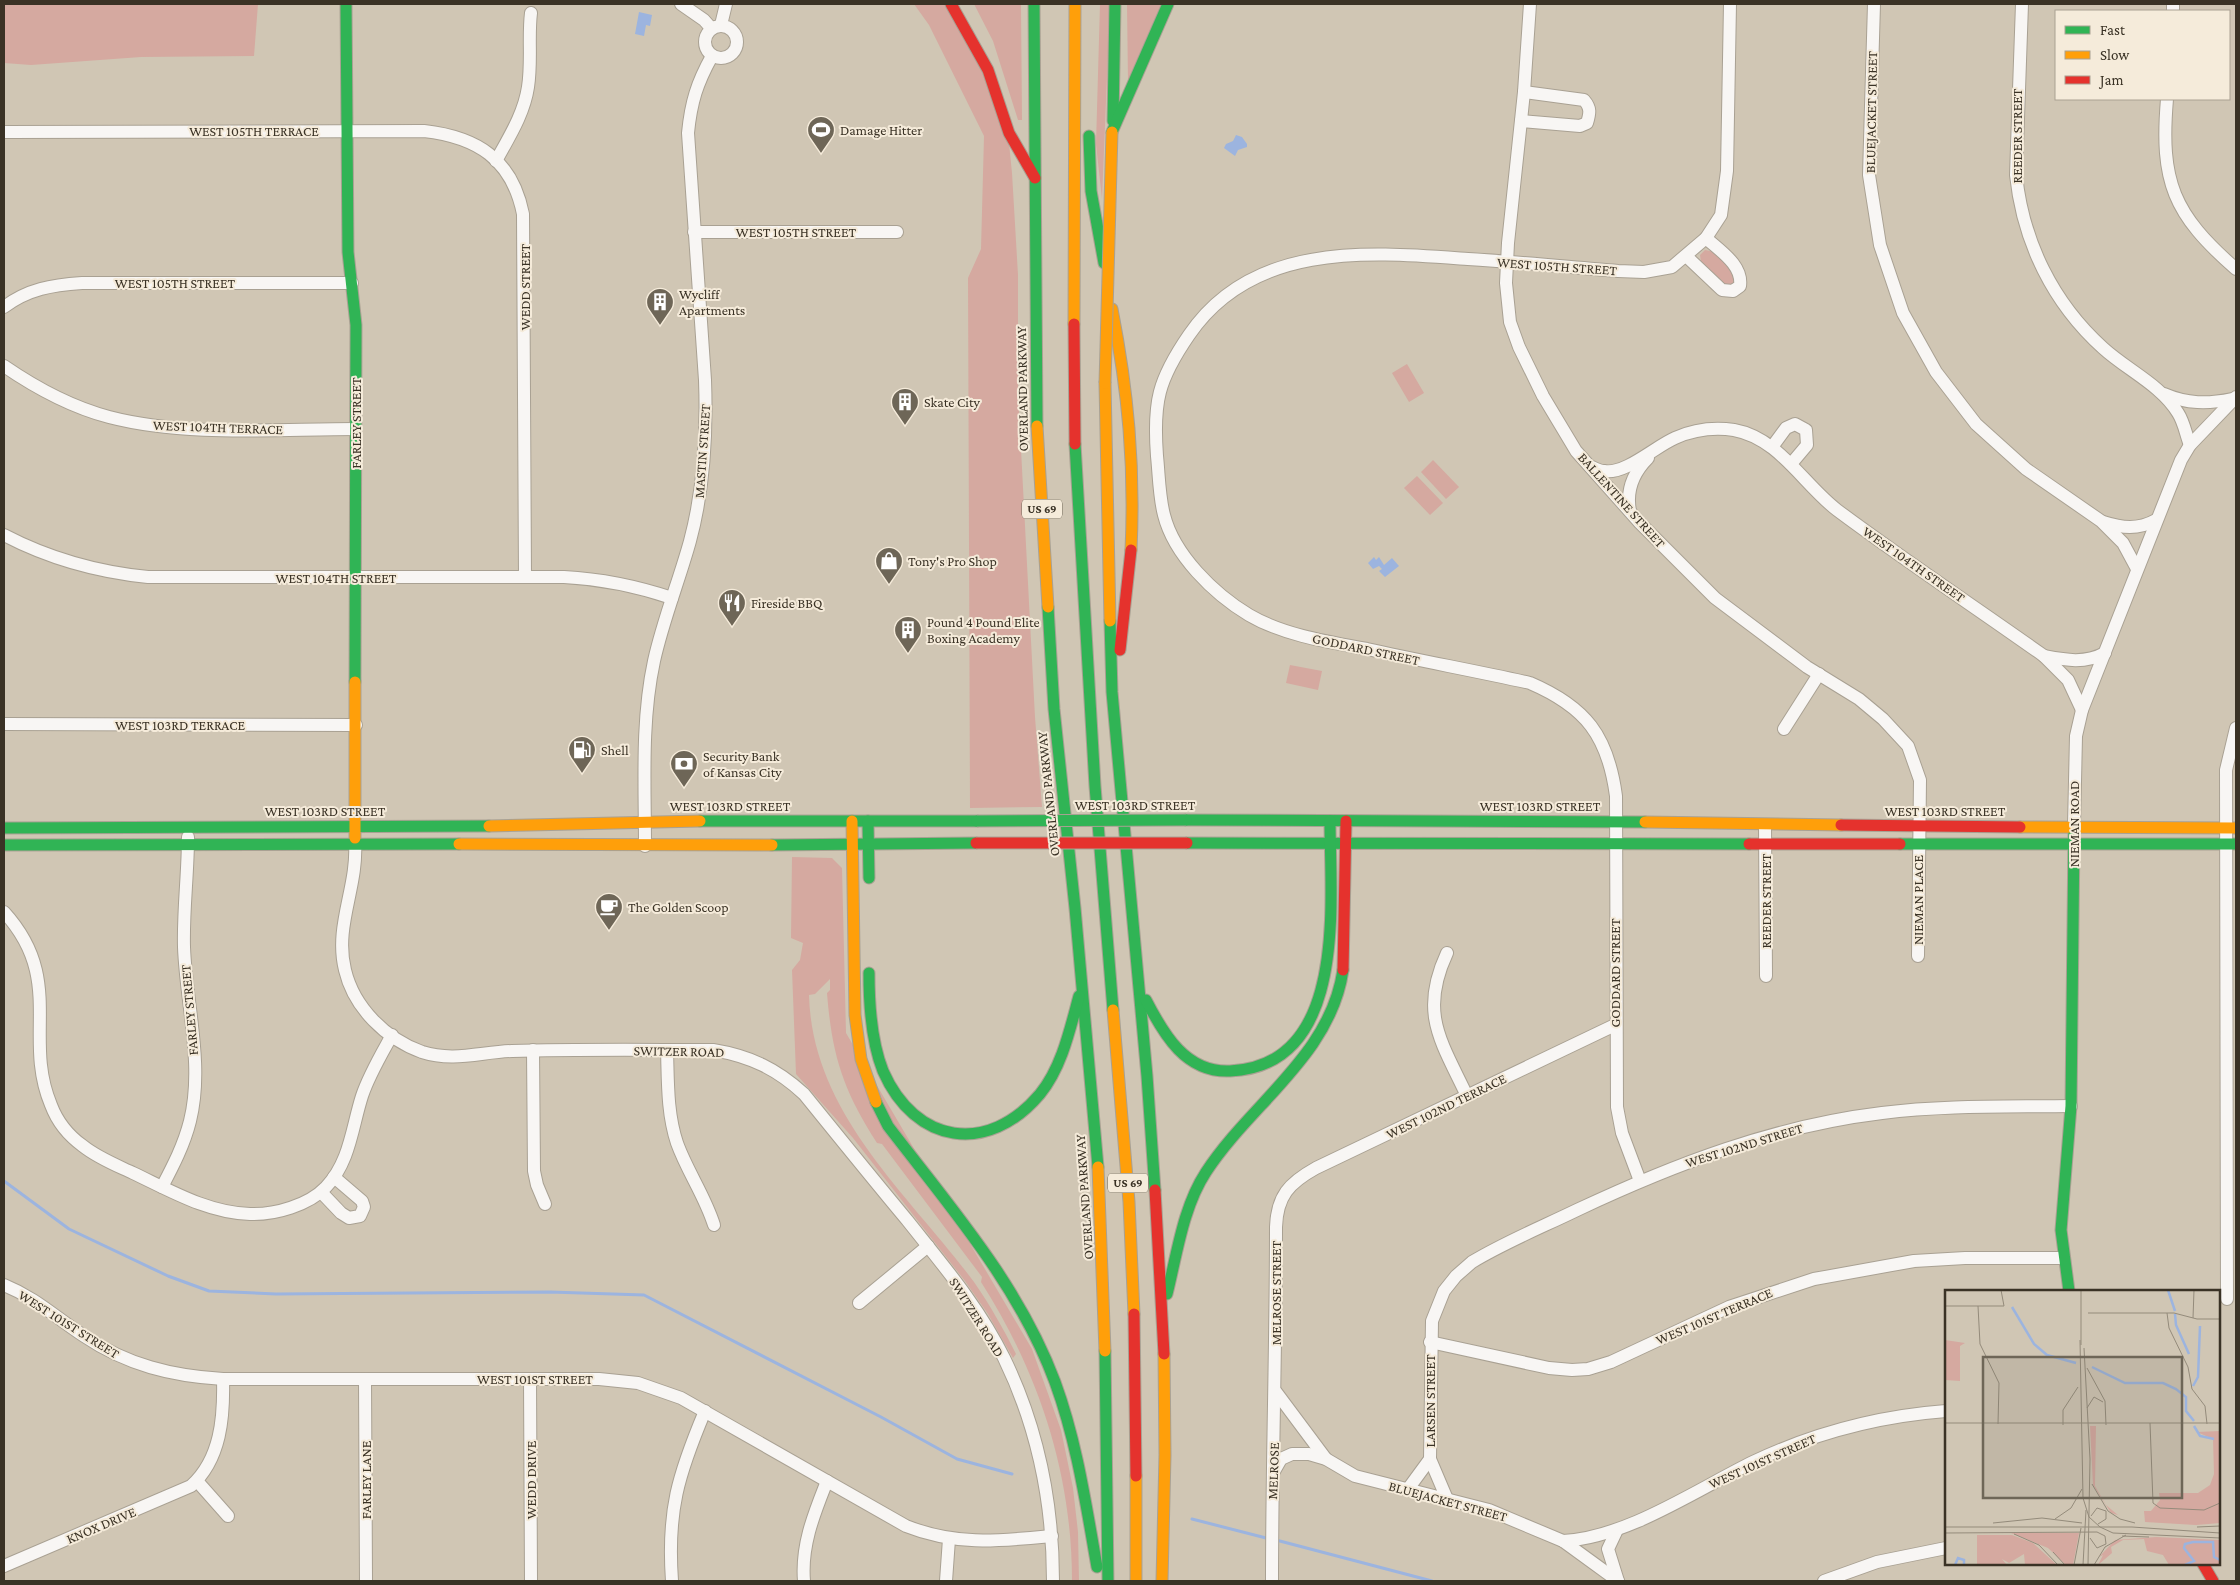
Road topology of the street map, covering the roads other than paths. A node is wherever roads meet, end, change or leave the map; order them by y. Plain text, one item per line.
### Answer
1 (346, 4) edge
2 (681, 4) edge
3 (726, 4) edge
4 (951, 4) edge
5 (1034, 4) edge
6 (1075, 4) edge
7 (1115, 4) edge
8 (1168, 4) edge
9 (1530, 4) edge
10 (1730, 4) edge
11 (1874, 4) edge
12 (2022, 4) edge
13 (531, 13) dead end
14 (716, 27) junction
15 (712, 56) junction
16 (1524, 92) junction
17 (2167, 100) edge
18 (1089, 120) dead end
19 (1520, 121) junction
20 (347, 131) junction
21 (4, 132) edge
22 (1112, 132) junction
23 (496, 161) junction
24 (1036, 181) junction
25 (694, 232) junction
26 (897, 232) dead end
27 (1706, 238) junction
28 (1425, 256) joint
29 (1686, 256) junction
30 (1507, 262) junction
31 (2236, 268) edge
32 (352, 282) junction
33 (4, 307) edge
34 (4, 366) edge
35 (2162, 393) junction
36 (2234, 398) edge
37 (356, 429) junction
38 (2190, 445) junction
39 (1772, 447) junction
40 (1653, 452) junction
41 (1791, 464) junction
42 (1587, 465) junction
43 (1630, 511) junction
44 (2156, 520) junction
45 (2101, 521) junction
46 (4, 535) edge
47 (2136, 570) junction
48 (356, 577) junction
49 (525, 577) junction
50 (672, 598) junction
51 (2105, 653) junction
52 (2044, 656) junction
53 (1819, 674) junction
54 (1112, 692) junction
55 (2082, 710) junction
56 (4, 724) edge
57 (356, 725) junction
58 (2236, 728) edge
59 (1784, 729) dead end
60 (1330, 820) junction
61 (1346, 820) junction
62 (645, 821) junction
63 (852, 821) junction
64 (868, 821) junction
65 (1616, 821) junction
66 (1766, 825) junction
67 (356, 826) junction
68 (1919, 826) junction
69 (188, 827) junction
70 (2074, 827) junction
71 (4, 828) edge
72 (2231, 828) edge
73 (869, 842) junction
74 (1330, 842) junction
75 (1616, 842) junction
76 (355, 843) junction
77 (1346, 843) junction
78 (1766, 843) junction
79 (188, 844) junction
80 (853, 844) junction
81 (1918, 844) junction
82 (2074, 844) junction
83 (2231, 844) edge
84 (4, 845) edge
85 (645, 846) junction
86 (869, 885) dead end
87 (4, 912) edge
88 (1447, 953) dead end
89 (1918, 956) dead end
90 (869, 962) dead end
91 (1766, 976) dead end
92 (1139, 985) junction
93 (1082, 986) junction
94 (1615, 1025) junction
95 (392, 1036) junction
96 (533, 1050) junction
97 (667, 1050) junction
98 (1467, 1096) junction
99 (2071, 1106) junction
100 (334, 1177) junction
101 (1640, 1181) junction
102 (162, 1187) junction
103 (322, 1192) junction
104 (1283, 1195) joint
105 (545, 1204) dead end
106 (714, 1225) dead end
107 (928, 1246) junction
108 (2064, 1258) junction
109 (4, 1285) edge
110 (2069, 1290) edge
111 (2227, 1299) edge
112 (858, 1304) dead end
113 (1163, 1312) junction
114 (1430, 1342) junction
115 (223, 1379) junction
116 (365, 1379) junction
117 (530, 1379) junction
118 (1276, 1392) junction
119 (1945, 1411) edge
120 (705, 1412) junction
121 (1326, 1459) junction
122 (1430, 1459) junction
123 (1272, 1475) junction
124 (197, 1481) junction
125 (827, 1481) junction
126 (1408, 1489) junction
127 (1446, 1499) junction
128 (228, 1516) dead end
129 (1616, 1532) junction
130 (1052, 1536) junction
131 (949, 1539) junction
132 (1563, 1541) junction
133 (1945, 1548) edge
134 (2204, 1565) edge
135 (4, 1566) edge
136 (366, 1581) edge
137 (531, 1581) edge
138 (672, 1581) edge
139 (804, 1581) edge
140 (946, 1581) edge
141 (1053, 1581) edge
142 (1100, 1581) edge
143 (1108, 1581) edge
144 (1136, 1581) edge
145 (1162, 1581) edge
146 (1272, 1581) edge
147 (1618, 1581) edge
148 (1824, 1581) edge
149 (2213, 1581) edge

1 - 20 main road, FARLEY STREET
2 - 14 street
3 - 14 street
4 - 24 main road
5 - 24 main road, OVERLAND PARKWAY / US 69
6 - 144 main road, US 69
7 - 22 main road
8 - 22 main road
9 - 16 street, BALLENTINE STREET
10 - 27 street, WEST 105TH STREET
11 - 45 street, BLUEJACKET STREET
12 - 35 street, REEDER STREET
13 - 23 street
14 - 15 street
14 - 15 street
15 - 25 street, MASTIN STREET
16 - 19 street, BALLENTINE STREET
16 - 19 street
17 - 31 street
18 - 54 main road
19 - 30 street, BALLENTINE STREET
20 - 21 street, WEST 105TH TERRACE
20 - 23 street, WEST 105TH TERRACE
20 - 32 main road, FARLEY STREET
22 - 54 main road, bridge
23 - 49 street, WEDD STREET
24 - 93 main road, OVERLAND PARKWAY / US 69
25 - 26 street, WEST 105TH STREET
25 - 50 street, MASTIN STREET
27 - 29 street, WEST 105TH STREET
27 - 29 street
28 - 30 street, WEST 105TH STREET
28 - 65 street, GODDARD STREET
29 - 30 street, WEST 105TH STREET
30 - 42 street, BALLENTINE STREET
32 - 33 street, WEST 105TH STREET
32 - 37 main road, FARLEY STREET
34 - 37 street, WEST 104TH TERRACE
35 - 36 street, REEDER STREET
35 - 38 street, REEDER STREET
36 - 38 street, NIEMAN ROAD
37 - 48 main road, FARLEY STREET
38 - 44 street, NIEMAN ROAD
39 - 40 street, WEST 104TH STREET
39 - 41 street, WEST 104TH STREET
39 - 41 street
40 - 42 street, WEST 104TH STREET
40 - 43 street
41 - 52 street, WEST 104TH STREET
42 - 43 street, BALLENTINE STREET
43 - 53 street, BALLENTINE STREET
44 - 45 street, BLUEJACKET STREET
44 - 47 street, NIEMAN ROAD
45 - 47 street, BLUEJACKET STREET
46 - 48 street, WEST 104TH STREET
47 - 51 street, NIEMAN ROAD
48 - 49 street, WEST 104TH STREET
48 - 57 main road, FARLEY STREET
49 - 50 street, WEST 104TH STREET
50 - 62 street, MASTIN STREET
51 - 52 street, WEST 104TH STREET
51 - 55 street, NIEMAN ROAD
52 - 55 street, WEST 104TH STREET
53 - 59 street
53 - 68 street, BALLENTINE STREET
54 - 92 main road
55 - 70 street, NIEMAN ROAD
56 - 57 street, WEST 103RD TERRACE
57 - 67 main road, FARLEY STREET
58 - 72 street
60 - 61 main road, WEST 103RD STREET
60 - 64 main road, WEST 103RD STREET, bridge
60 - 74 main road
61 - 65 main road, WEST 103RD STREET
61 - 77 main road
62 - 63 main road, WEST 103RD STREET
62 - 67 main road, WEST 103RD STREET
62 - 85 street, MASTIN STREET
63 - 64 main road, WEST 103RD STREET
63 - 80 main road
64 - 73 main road
65 - 66 main road, WEST 103RD STREET
65 - 75 street, GODDARD STREET
66 - 68 main road, WEST 103RD STREET
66 - 78 street, REEDER STREET
67 - 69 main road, WEST 103RD STREET
67 - 76 main road, FARLEY STREET
68 - 70 main road, WEST 103RD STREET
68 - 81 street, BALLENTINE STREET
69 - 71 main road, WEST 103RD STREET
69 - 79 street, FARLEY STREET
70 - 72 main road, WEST 103RD STREET
70 - 82 main road, NIEMAN ROAD
72 - 83 street
73 - 74 main road, bridge
73 - 80 main road
73 - 86 main road
74 - 77 main road
74 - 92 main road
75 - 77 main road
75 - 78 main road
75 - 94 street, GODDARD STREET
76 - 79 main road
76 - 85 main road
76 - 95 street, SWITZER ROAD
77 - 113 main road
78 - 81 main road
78 - 91 street, REEDER STREET
79 - 84 main road
79 - 102 street, FARLEY STREET
80 - 85 main road
80 - 142 main road
81 - 82 main road
81 - 89 street, NIEMAN PLACE
82 - 83 main road
82 - 99 main road, NIEMAN ROAD
83 - 111 street
87 - 102 street
88 - 98 street
90 - 93 main road
92 - 113 main road
93 - 143 main road, OVERLAND PARKWAY / US 69
94 - 98 street, WEST 102ND TERRACE
94 - 101 street, GODDARD STREET
95 - 96 street, SWITZER ROAD
95 - 100 street
96 - 97 street, SWITZER ROAD
96 - 105 street
97 - 106 street
97 - 107 street, SWITZER ROAD
98 - 104 street, WEST 102ND TERRACE
99 - 101 street, WEST 102ND STREET
99 - 108 main road, NIEMAN ROAD
100 - 103 street
100 - 103 street
101 - 114 street, WEST 102ND STREET
102 - 103 street
104 - 118 street, MELROSE STREET
107 - 112 street
107 - 130 street, SWITZER ROAD
108 - 110 main road, NIEMAN ROAD
108 - 114 street, WEST 101ST TERRACE
109 - 115 street, WEST 101ST STREET
113 - 145 main road
114 - 122 street, LARSEN STREET
115 - 116 street, WEST 101ST STREET
115 - 124 street
116 - 117 street, WEST 101ST STREET
116 - 136 street, FARLEY LANE
117 - 120 street, WEST 101ST STREET
117 - 137 street, WEDD DRIVE
118 - 121 street, BLUEJACKET STREET
118 - 123 street, MELROSE
119 - 129 street, WEST 101ST STREET
120 - 125 street, WEST 101ST STREET
120 - 138 street
121 - 123 street, BLUEJACKET STREET
121 - 126 street, BLUEJACKET STREET
122 - 126 street, LARSEN STREET
122 - 127 street, LARSEN STREET
123 - 146 street, MELROSE
124 - 128 street
124 - 135 street, KNOX DRIVE
125 - 131 street, WEST 101ST STREET
125 - 139 street
126 - 127 street, BLUEJACKET STREET
127 - 132 street, BLUEJACKET STREET
129 - 132 street, WEST 101ST STREET
129 - 147 street
130 - 131 street, WEST 101ST STREET
130 - 141 street, SWITZER ROAD
131 - 140 street
132 - 147 street, BLUEJACKET STREET
133 - 148 street
134 - 149 main road

